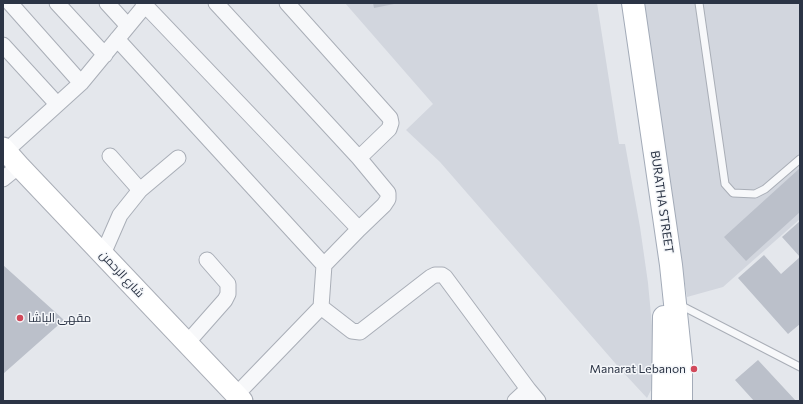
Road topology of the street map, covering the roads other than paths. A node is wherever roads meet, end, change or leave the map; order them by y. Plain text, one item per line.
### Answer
1 (10, 3) edge
2 (57, 3) edge
3 (107, 3) edge
4 (216, 3) edge
5 (287, 3) edge
6 (621, 3) edge
7 (633, 3) edge
8 (699, 3) edge
9 (145, 4) edge
10 (128, 26) junction
11 (117, 39) junction
12 (3, 44) edge
13 (104, 55) junction
14 (81, 83) junction
15 (57, 104) junction
16 (9, 155) edge
17 (110, 156) dead end
18 (178, 158) dead end
19 (359, 158) junction
20 (800, 159) edge
21 (3, 179) edge
22 (140, 190) junction
23 (359, 229) junction
24 (103, 254) junction
25 (207, 260) dead end
26 (324, 265) junction
27 (675, 302) junction
28 (321, 307) junction
29 (187, 343) junction
30 (672, 362) junction
31 (800, 367) edge
32 (528, 389) junction
33 (239, 398) edge
34 (516, 401) edge
35 (538, 401) edge
36 (657, 401) edge
37 (663, 401) edge
38 (682, 401) edge
39 (686, 401) edge

1 - 14 street
2 - 13 street
3 - 10 street
4 - 19 street
5 - 19 street
6 - 30 main road, BURATHA STREET
7 - 27 main road, BURATHA STREET
8 - 20 lane
9 - 10 street
9 - 23 street
10 - 11 street
11 - 13 street
11 - 26 street
12 - 15 street
13 - 14 street
14 - 15 street
15 - 16 street
16 - 21 street
16 - 24 street, شارع الرحمن
17 - 22 street
18 - 22 street
19 - 23 street
22 - 24 street
23 - 26 street
24 - 29 street, شارع الرحمن
25 - 29 street
26 - 28 street
27 - 30 main road, BURATHA STREET
27 - 31 lane
28 - 32 street
28 - 33 street
29 - 33 street, شارع الرحمن
30 - 36 main road
30 - 37 main road, BURATHA STREET
30 - 38 main road, BURATHA STREET
30 - 39 main road
32 - 34 street
32 - 35 street

